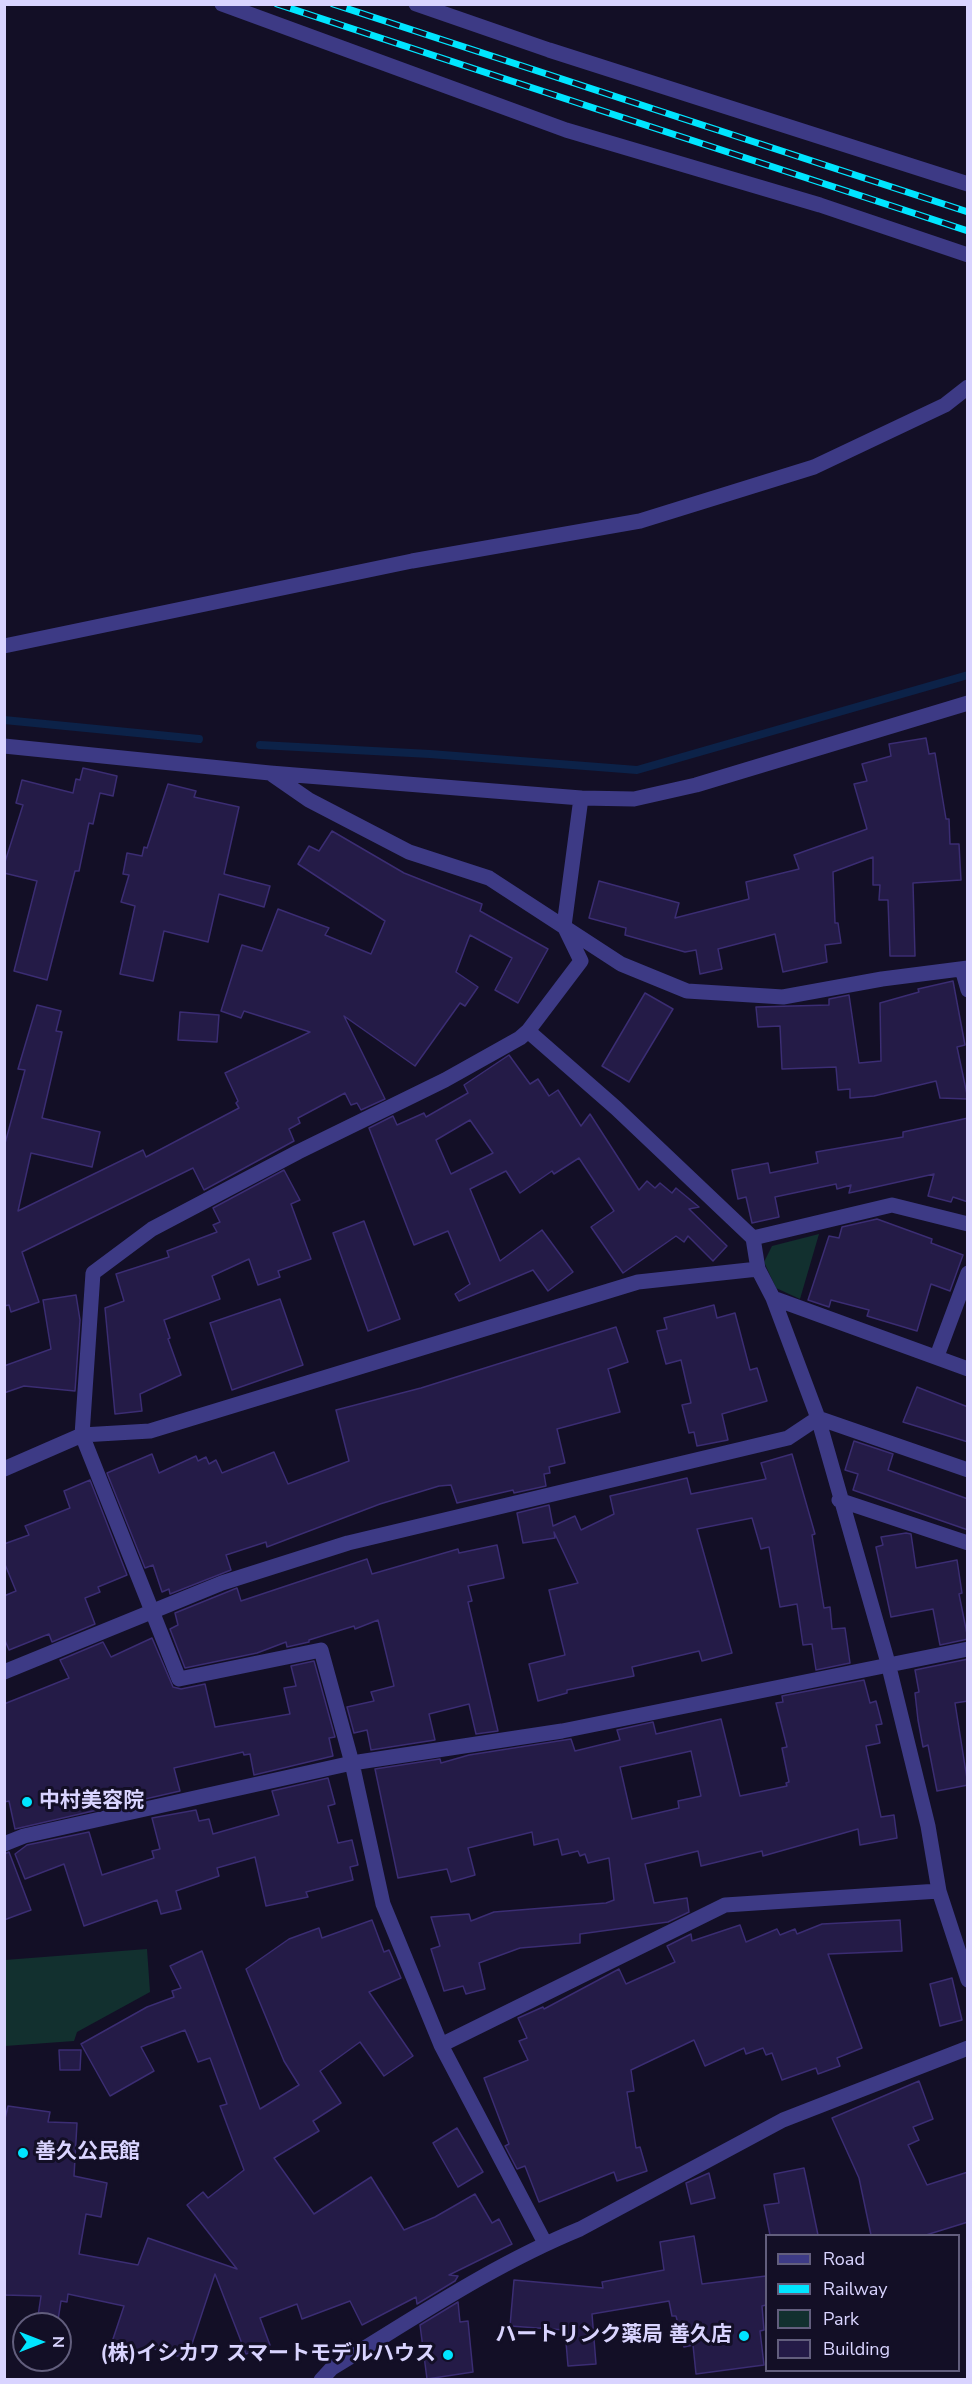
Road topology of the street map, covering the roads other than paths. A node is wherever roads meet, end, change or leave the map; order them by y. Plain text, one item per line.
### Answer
1 (222, 4) edge
2 (416, 4) edge
3 (968, 184) edge
4 (968, 255) edge
5 (968, 387) edge
6 (4, 646) edge
7 (968, 703) edge
8 (4, 746) edge
9 (270, 773) junction
10 (581, 798) junction
11 (564, 926) junction
12 (965, 968) edge
13 (968, 990) edge
14 (528, 1031) junction
15 (968, 1224) edge
16 (753, 1238) junction
17 (758, 1269) junction
18 (968, 1273) edge
19 (773, 1298) junction
20 (937, 1356) junction
21 (968, 1368) edge
22 (818, 1418) junction
23 (82, 1435) junction
24 (4, 1469) edge
25 (968, 1470) edge
26 (839, 1500) junction
27 (968, 1543) edge
28 (153, 1611) junction
29 (968, 1648) edge
30 (888, 1664) junction
31 (4, 1672) edge
32 (352, 1763) junction
33 (4, 1844) edge
34 (939, 1891) junction
35 (968, 1980) edge
36 (441, 2045) junction
37 (968, 2048) edge
38 (545, 2243) junction
39 (321, 2379) edge

1 - 4 street
2 - 3 street
5 - 6 street
7 - 10 street
8 - 9 street
9 - 10 street
9 - 11 street
10 - 11 street
11 - 12 street
11 - 14 street
12 - 13 street
14 - 16 street
14 - 23 street
15 - 16 street
16 - 17 street
17 - 19 street
17 - 23 street
18 - 20 street
19 - 20 street
19 - 22 street
20 - 21 street
22 - 25 street
22 - 26 street
22 - 28 street
23 - 24 street
23 - 28 street
26 - 27 street
26 - 30 street
28 - 31 street
28 - 32 street
29 - 30 street
30 - 32 street
30 - 34 street
32 - 33 street
32 - 36 street
34 - 35 street
34 - 36 street
36 - 38 street
37 - 38 street
38 - 39 street

